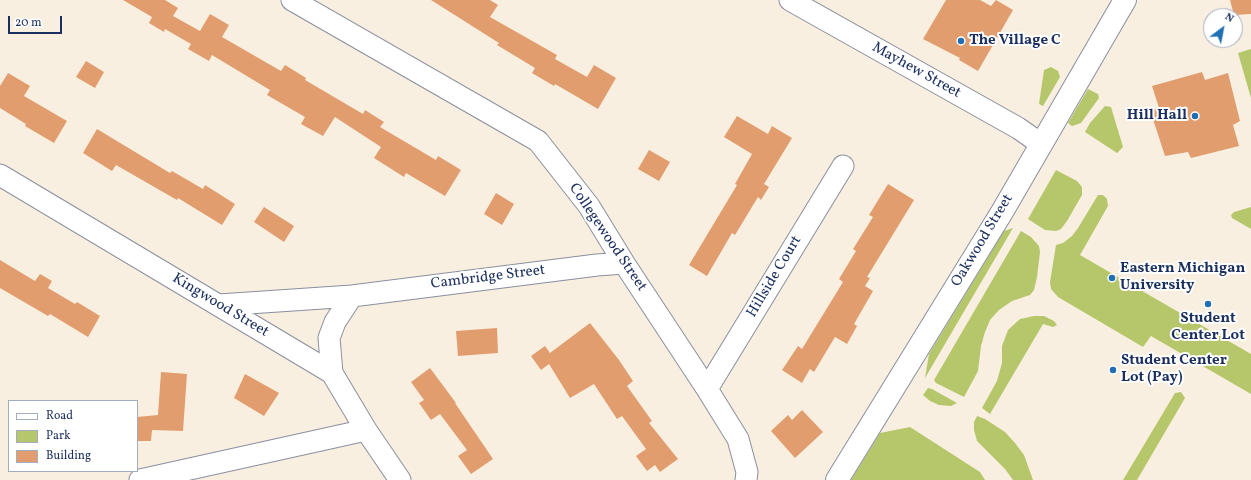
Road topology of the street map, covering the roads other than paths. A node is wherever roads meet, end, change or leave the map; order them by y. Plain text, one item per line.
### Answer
1 (292, 0) edge
2 (790, 0) edge
3 (1125, 0) edge
4 (1041, 144) junction
5 (843, 166) dead end
6 (0, 175) edge
7 (624, 262) junction
8 (352, 296) junction
9 (219, 305) junction
10 (332, 373) junction
11 (707, 389) junction
12 (366, 430) junction
13 (140, 480) edge
14 (400, 480) edge
15 (746, 480) edge
16 (837, 480) edge

1 - 7 street, Collegewood Street
2 - 4 street, Mayhew Street
3 - 4 street, Oakwood Street
4 - 16 street, Oakwood Street
5 - 11 street, Hillside Court
6 - 9 street, Kingwood Street
7 - 8 street, Cambridge Street
7 - 11 street, Collegewood Street
8 - 9 street, Cambridge Street
8 - 10 street
9 - 10 street, Kingwood Street
10 - 12 street, Kingwood Street
11 - 15 street, Collegewood Street
12 - 13 street
12 - 14 street, Kingwood Street

